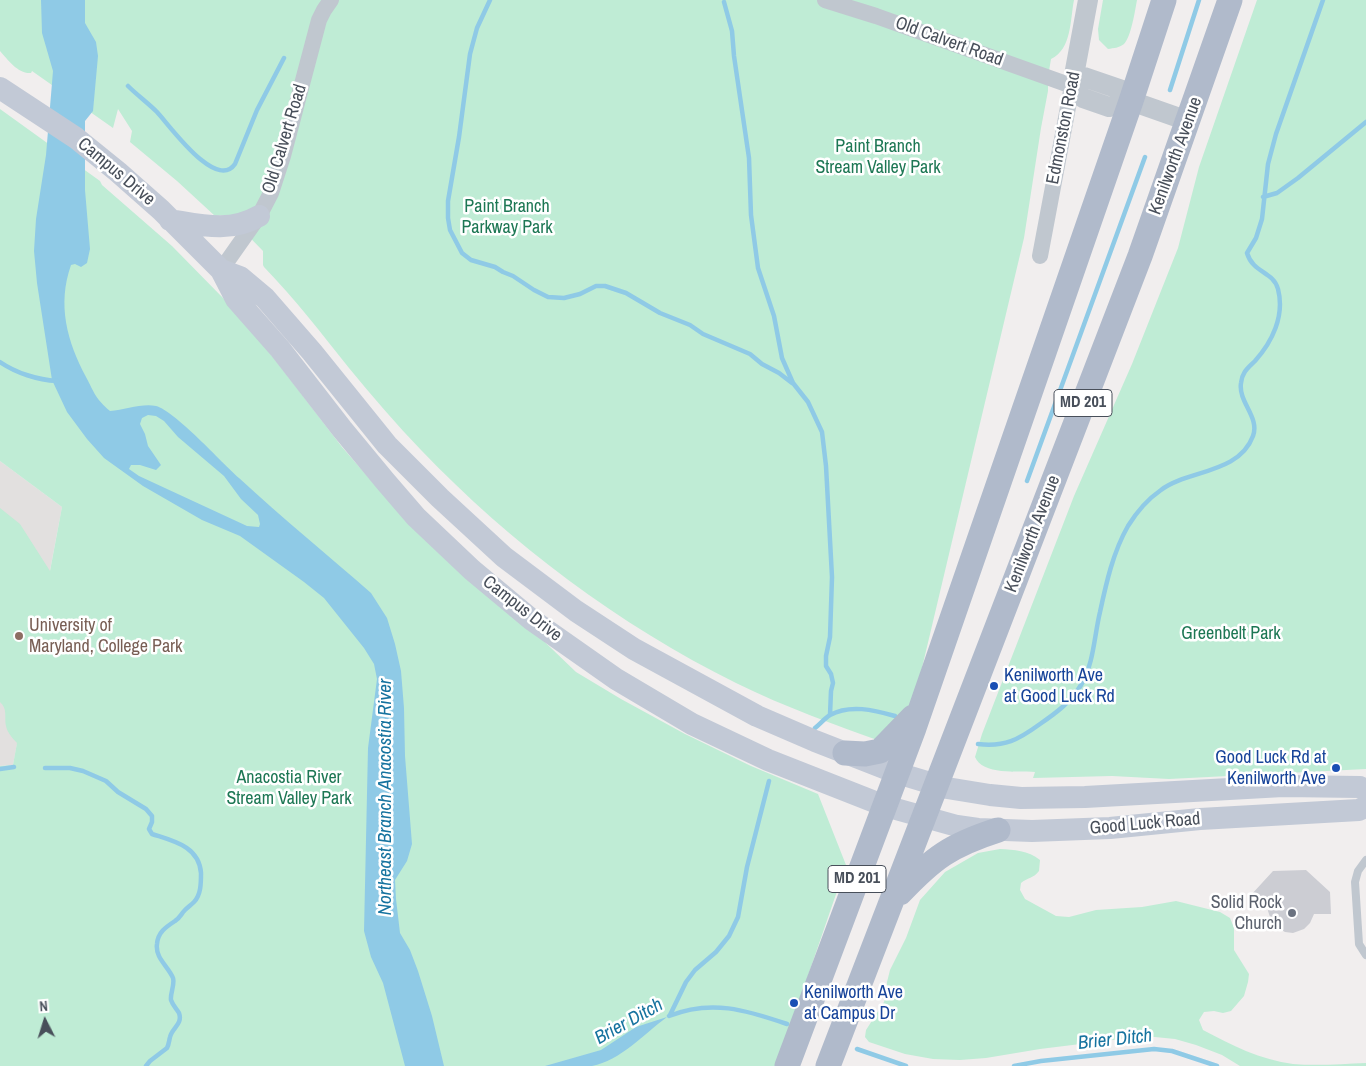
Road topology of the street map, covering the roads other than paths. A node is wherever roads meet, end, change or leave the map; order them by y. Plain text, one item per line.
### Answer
1 (331, 0) edge
2 (825, 0) edge
3 (1088, 0) edge
4 (1164, 0) edge
5 (1230, 0) edge
6 (1072, 86) junction
7 (0, 88) edge
8 (1131, 100) junction
9 (1188, 121) junction
10 (259, 216) junction
11 (170, 220) junction
12 (1040, 256) dead end
13 (221, 270) junction
14 (920, 709) junction
15 (845, 752) junction
16 (897, 773) junction
17 (937, 785) junction
18 (1366, 790) edge
19 (885, 806) junction
20 (1366, 806) edge
21 (924, 818) junction
22 (998, 830) junction
23 (1366, 860) edge
24 (893, 900) junction
25 (1366, 955) edge
26 (787, 1066) edge
27 (828, 1066) edge

1 - 10 street, Old Calvert Road
2 - 6 street, Old Calvert Road
3 - 6 street, Edmonston Road
4 - 8 main road, MD 201
5 - 9 main road, Kenilworth Avenue / MD 201
6 - 8 street, Old Calvert Road
6 - 12 street, Edmonston Road
7 - 11 main road, Campus Drive
8 - 9 street
8 - 14 main road, MD 201
9 - 17 main road, Kenilworth Avenue / MD 201
10 - 11 main road
10 - 13 street, Old Calvert Road
11 - 13 main road, Campus Drive
13 - 15 main road, Campus Drive
13 - 19 main road, Campus Drive
14 - 15 main road
14 - 16 main road, MD 201
15 - 16 main road, Campus Drive
16 - 17 main road, Campus Drive
16 - 19 main road, MD 201
17 - 18 main road, Good Luck Road
17 - 21 main road, Kenilworth Avenue / MD 201
19 - 21 main road, Campus Drive
19 - 26 main road, MD 201
20 - 22 main road, Good Luck Road
21 - 22 main road, Good Luck Road
21 - 24 main road, Kenilworth Avenue / MD 201
22 - 24 main road
23 - 25 lane
24 - 27 main road, Kenilworth Avenue / MD 201

